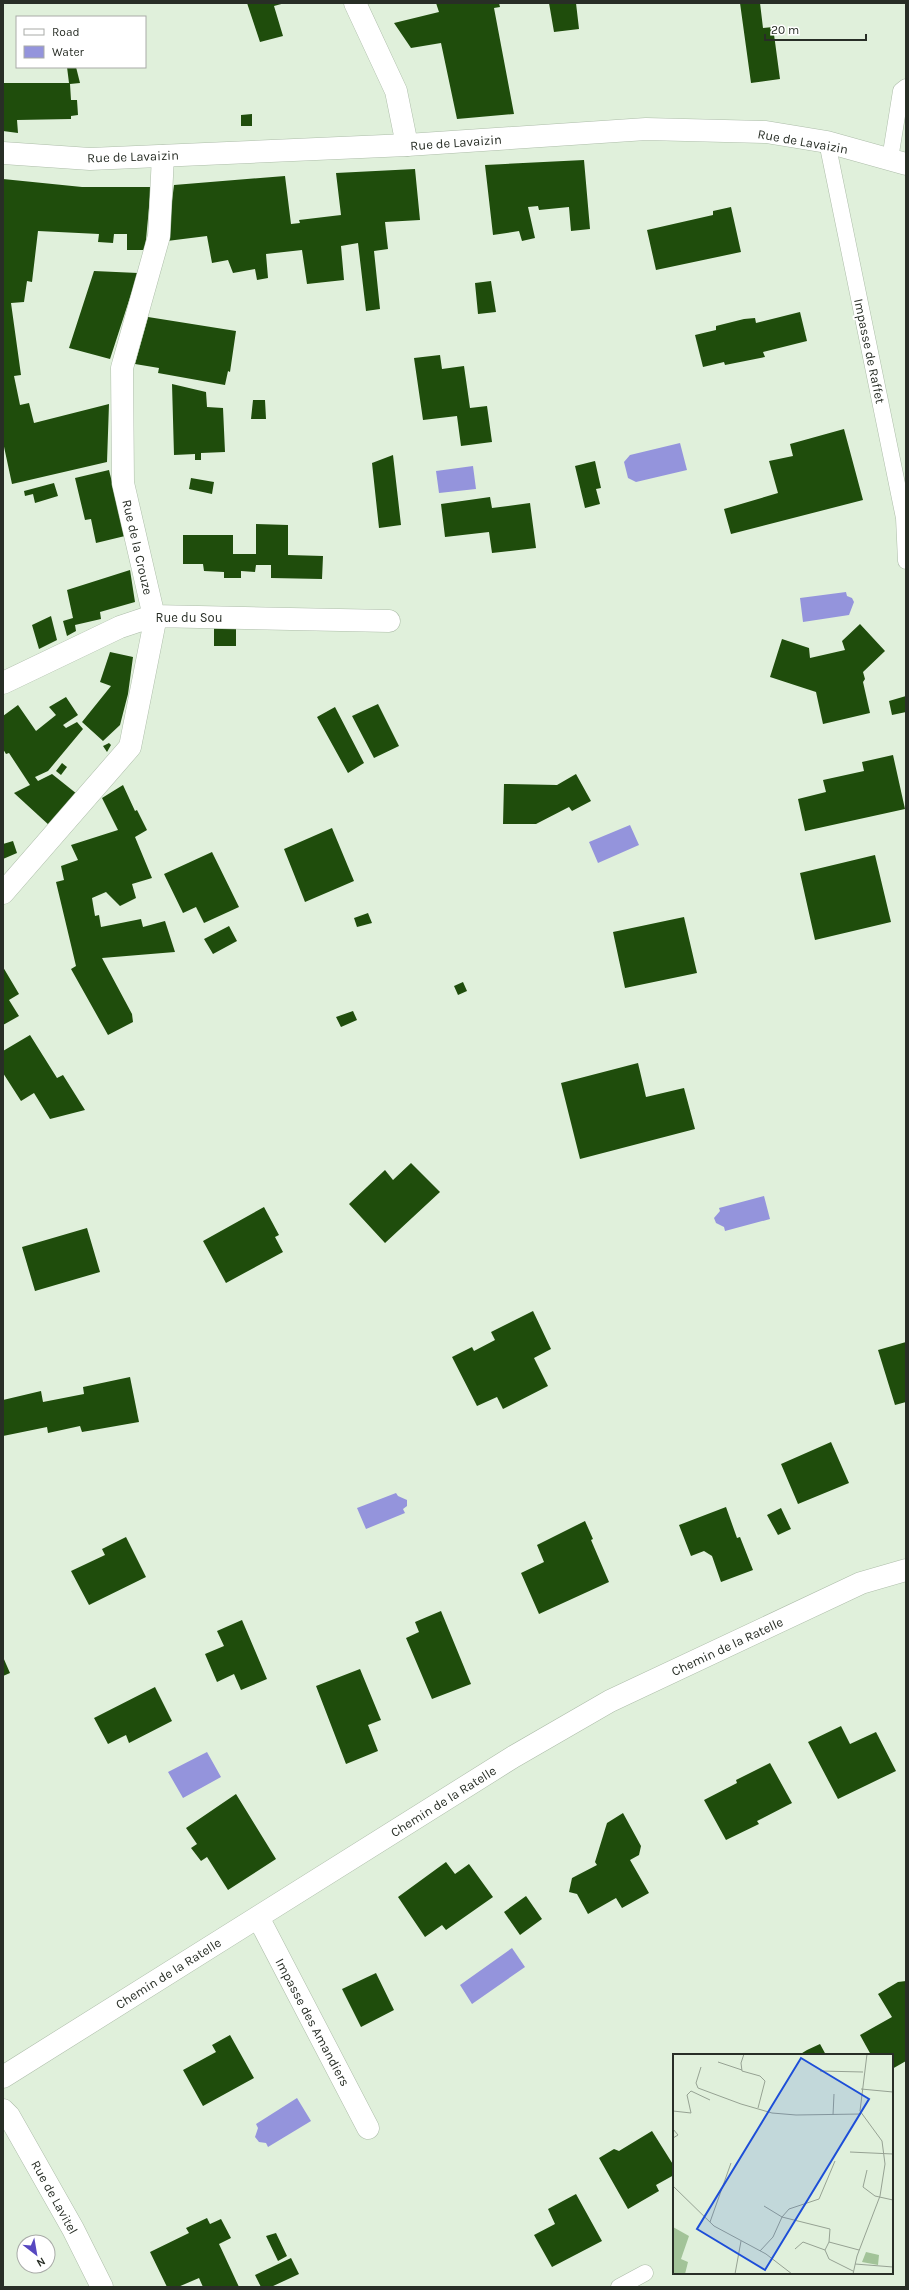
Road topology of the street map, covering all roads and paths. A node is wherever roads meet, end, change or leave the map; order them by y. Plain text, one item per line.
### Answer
1 (355, 3) edge
2 (906, 87) edge
3 (827, 142) junction
4 (407, 145) junction
5 (3, 153) edge
6 (163, 156) junction
7 (898, 161) edge
8 (906, 561) edge
9 (153, 616) junction
10 (389, 621) dead end
11 (3, 683) edge
12 (3, 893) edge
13 (906, 1570) edge
14 (258, 1917) junction
15 (3, 2077) edge
16 (3, 2110) edge
17 (368, 2128) dead end
18 (644, 2273) dead end
19 (102, 2287) edge
20 (619, 2287) edge

1 - 4 street
2 - 7 lane
3 - 4 street, Rue de Lavaizin
3 - 7 street, Rue de Lavaizin
3 - 8 lane, Impasse de Raffet
4 - 6 street, Rue de Lavaizin
5 - 6 street, Rue de Lavaizin
6 - 9 street, Rue de la Crouze
9 - 10 street, Rue du Sou
9 - 11 street, Rue du Sou
9 - 12 street, Rue de la Crouze
13 - 14 street, Chemin de la Ratelle
14 - 15 street, Chemin de la Ratelle
14 - 17 street, Impasse des Amandiers
16 - 19 street, Rue de Lavitel
18 - 20 lane

